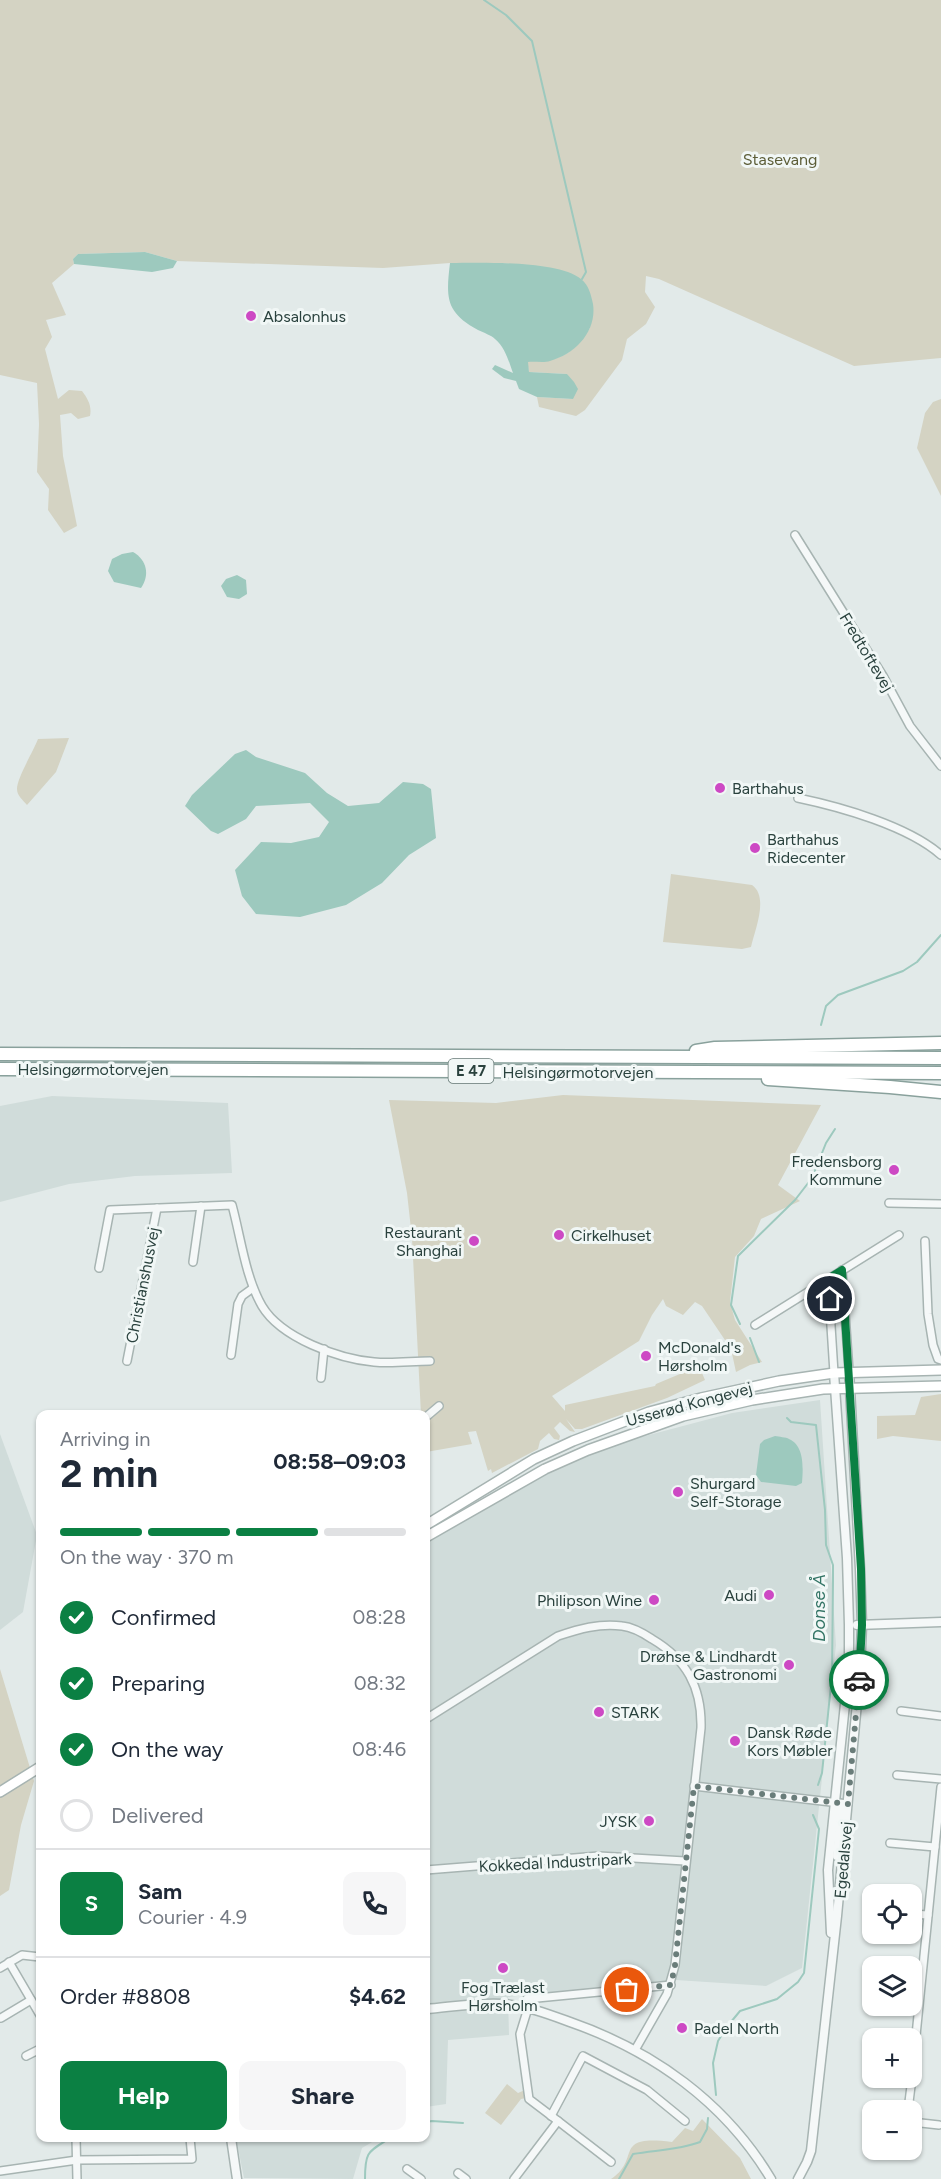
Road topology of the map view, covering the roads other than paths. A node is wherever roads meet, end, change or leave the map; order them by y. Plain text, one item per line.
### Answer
1 (795, 535) dead end
2 (941, 766) edge
3 (798, 798) dead end
4 (941, 855) edge
5 (941, 1043) edge
6 (0, 1054) edge
7 (657, 1057) junction
8 (941, 1058) edge
9 (0, 1069) edge
10 (710, 1072) junction
11 (941, 1073) edge
12 (941, 1092) edge
13 (889, 1203) dead end
14 (941, 1204) edge
15 (201, 1206) junction
16 (157, 1208) junction
17 (899, 1235) dead end
18 (925, 1241) dead end
19 (192, 1262) dead end
20 (99, 1268) dead end
21 (842, 1270) junction
22 (828, 1279) junction
23 (253, 1288) junction
24 (755, 1325) dead end
25 (324, 1349) junction
26 (231, 1355) dead end
27 (941, 1360) edge
28 (128, 1361) dead end
29 (430, 1361) dead end
30 (941, 1370) edge
31 (849, 1371) junction
32 (834, 1372) junction
33 (321, 1378) dead end
34 (941, 1386) edge
35 (850, 1387) junction
36 (835, 1389) junction
37 (439, 1406) dead end
38 (430, 1414) edge
39 (430, 1523) edge
40 (430, 1535) edge
41 (941, 1622) edge
42 (849, 1624) junction
43 (862, 1625) junction
44 (901, 1711) dead end
45 (430, 1716) edge
46 (941, 1716) edge
47 (36, 1770) edge
48 (897, 1775) dead end
49 (941, 1779) edge
50 (694, 1786) junction
51 (941, 1787) edge
52 (0, 1792) edge
53 (835, 1802) junction
54 (848, 1804) junction
55 (890, 1843) dead end
56 (935, 1847) junction
57 (685, 1861) junction
58 (430, 1870) edge
59 (839, 1893) junction
60 (922, 1915) edge
61 (928, 1915) junction
62 (832, 1954) junction
63 (36, 1957) edge
64 (9, 1962) junction
65 (0, 1968) edge
66 (922, 1981) edge
67 (671, 1985) junction
68 (32, 2000) junction
69 (527, 2004) junction
70 (36, 2006) edge
71 (430, 2009) edge
72 (1, 2018) edge
73 (635, 2050) junction
74 (36, 2051) edge
75 (26, 2056) dead end
76 (551, 2116) junction
77 (558, 2121) junction
78 (685, 2121) dead end
79 (922, 2123) edge
80 (939, 2125) dead end
81 (76, 2142) edge
82 (190, 2142) edge
83 (232, 2142) edge
84 (77, 2160) junction
85 (611, 2162) dead end
86 (407, 2169) dead end
87 (0, 2171) edge
88 (458, 2173) dead end
89 (77, 2179) edge
90 (237, 2179) edge
91 (421, 2179) edge
92 (466, 2179) edge
93 (514, 2179) edge
94 (771, 2179) edge
95 (798, 2179) edge

1 - 2 street, Fredtoftevej
3 - 4 street
5 - 7 highway
6 - 7 highway, Helsingørmotorvejen / E 47
7 - 8 highway, Helsingørmotorvejen / E 47
9 - 10 highway, Helsingørmotorvejen / E 47
10 - 11 highway, Helsingørmotorvejen / E 47
10 - 12 highway
13 - 14 street
15 - 16 street, Christianshusvej
15 - 19 street
15 - 23 street, Christianshusvej
16 - 20 street, Christianshusvej
16 - 28 street, Christianshusvej
17 - 21 street
18 - 27 street
21 - 22 street
21 - 31 street
22 - 24 street
22 - 32 street
23 - 25 street, Christianshusvej
23 - 26 street
25 - 29 street, Christianshusvej
25 - 33 street
30 - 31 main road, Usserød Kongevej
31 - 32 main road, Usserød Kongevej
31 - 35 street, Egedalsvej
32 - 36 street, Egedalsvej
32 - 39 main road, Usserød Kongevej
34 - 35 main road, Usserød Kongevej
35 - 36 main road, Usserød Kongevej
35 - 43 street, Egedalsvej
36 - 40 main road, Usserød Kongevej
36 - 42 street, Egedalsvej
37 - 38 street
41 - 43 street
42 - 43 street
42 - 53 street, Egedalsvej
43 - 54 street, Egedalsvej
44 - 46 street
45 - 50 street
47 - 52 main road
48 - 49 street
50 - 53 street
50 - 57 street
51 - 56 street
53 - 54 street
53 - 59 street
53 - 62 street, Egedalsvej
54 - 59 street, Egedalsvej
55 - 56 street
56 - 61 street
57 - 58 street, Kokkedal Industripark
57 - 67 street
59 - 62 street, Egedalsvej
60 - 61 street
61 - 66 street
62 - 95 street, Egedalsvej
63 - 64 street
64 - 65 street
64 - 68 street
67 - 69 street
67 - 73 street
68 - 70 street
68 - 72 street
69 - 71 street
69 - 73 street
69 - 76 street
73 - 94 street
74 - 75 street
76 - 77 street
76 - 78 street
77 - 85 street
77 - 93 street
79 - 80 street
81 - 84 street
82 - 84 street
83 - 90 street
84 - 87 street
84 - 89 street
86 - 91 street
88 - 92 street

